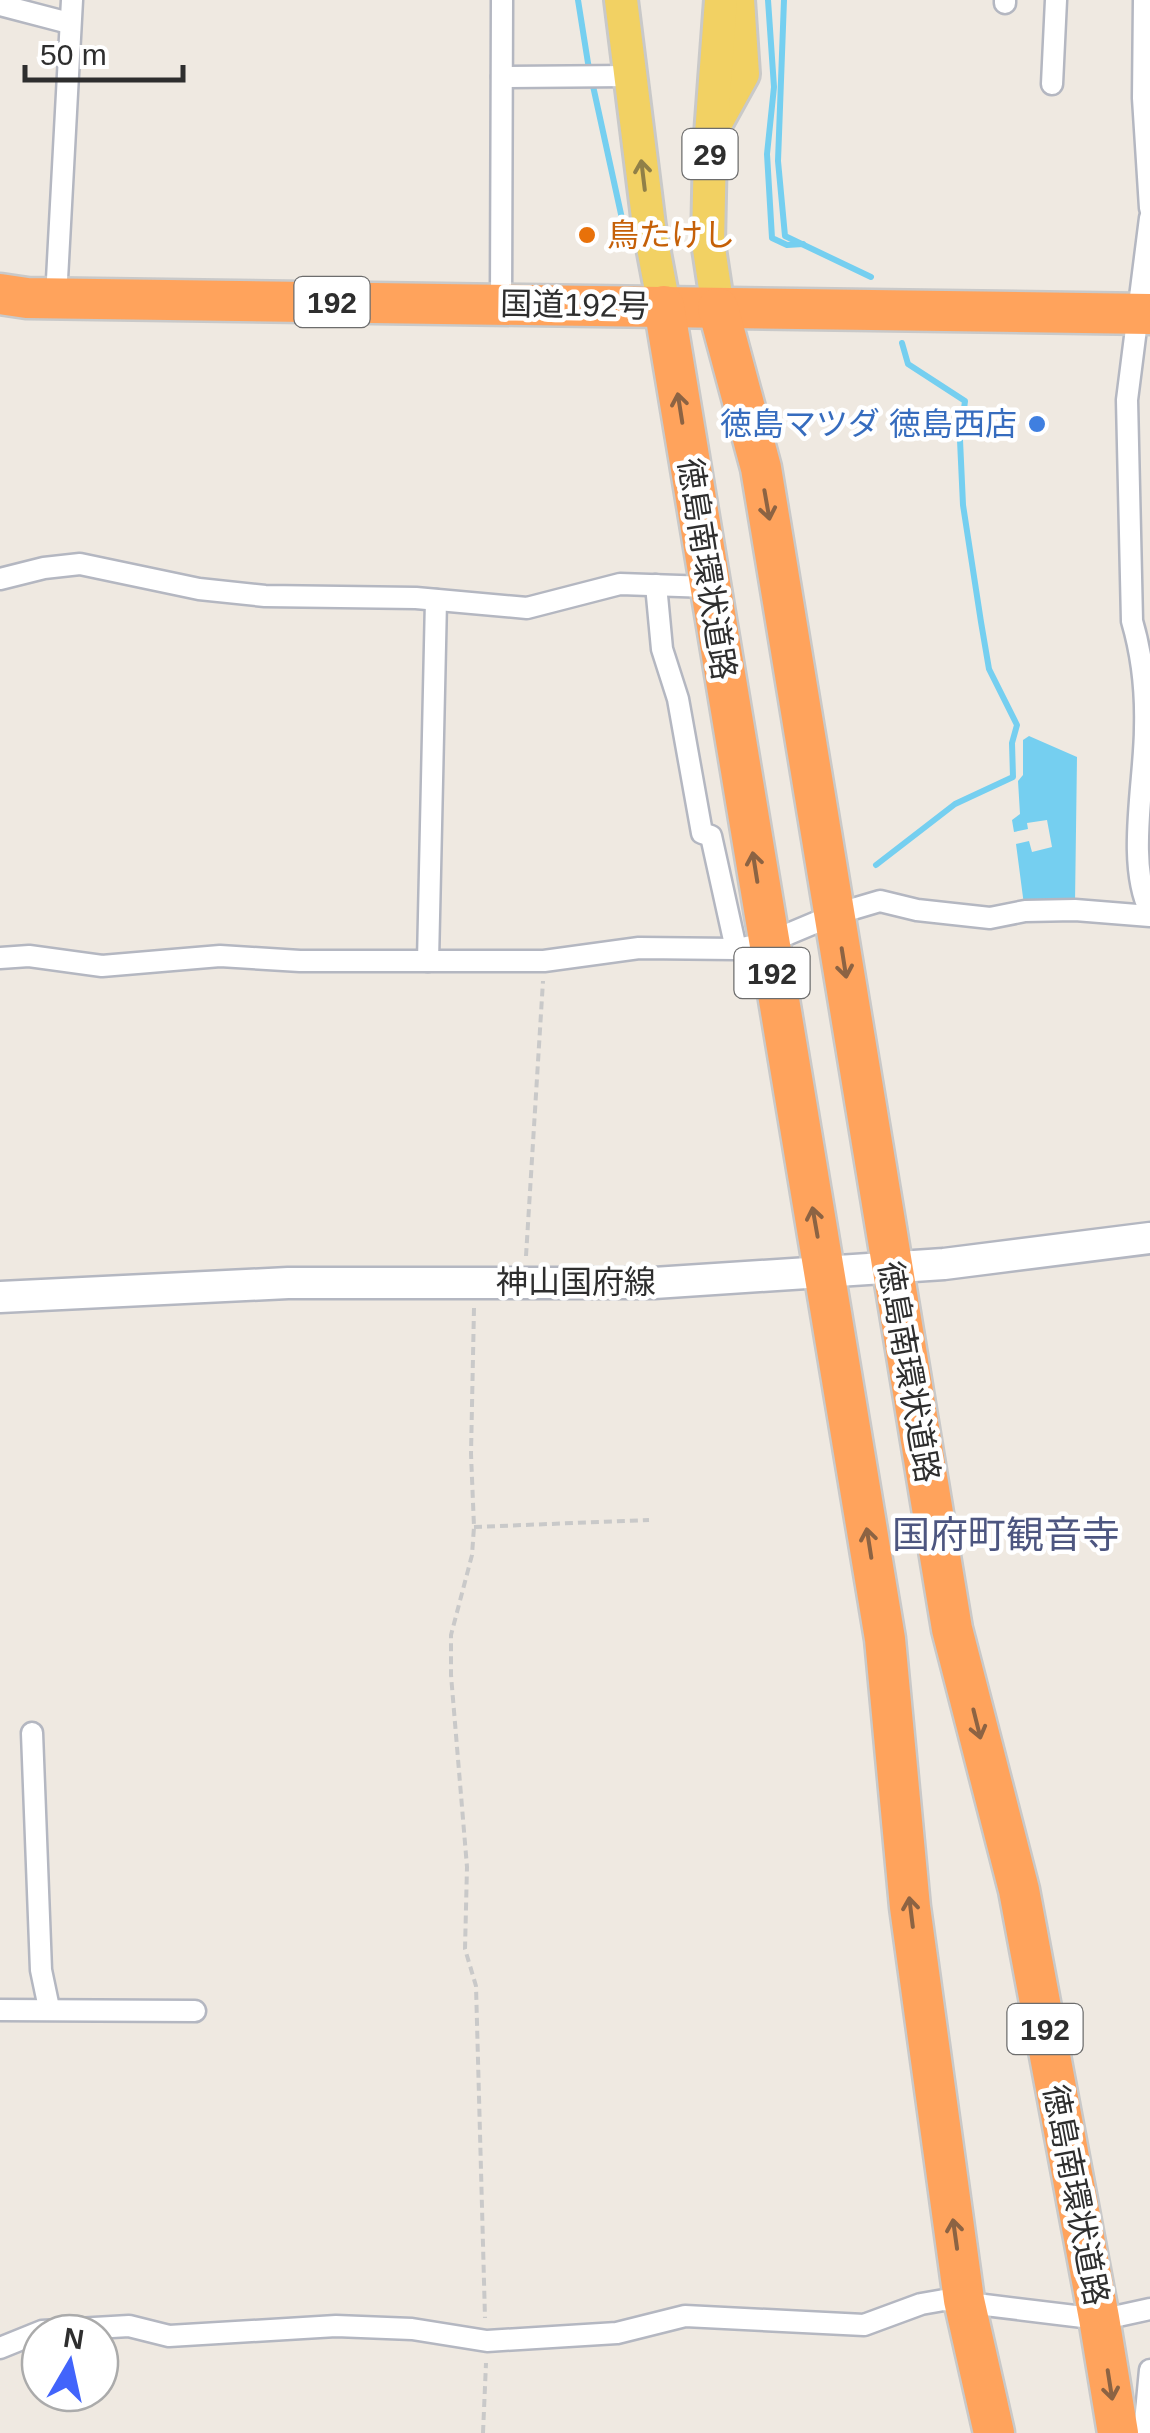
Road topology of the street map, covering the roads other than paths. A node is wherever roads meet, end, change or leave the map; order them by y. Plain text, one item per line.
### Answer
1 (72, 0) edge
2 (502, 0) edge
3 (602, 0) edge
4 (621, 0) edge
5 (721, 0) edge
6 (738, 0) edge
7 (1056, 0) edge
8 (1144, 0) edge
9 (0, 5) edge
10 (69, 23) junction
11 (630, 76) junction
12 (502, 77) junction
13 (1052, 84) dead end
14 (711, 131) junction
15 (1150, 208) edge
16 (1150, 218) edge
17 (0, 294) edge
18 (56, 298) junction
19 (501, 304) junction
20 (664, 306) junction
21 (718, 308) junction
22 (1143, 314) edge
23 (0, 579) edge
24 (656, 585) junction
25 (710, 587) junction
26 (436, 600) junction
27 (1146, 774) edge
28 (836, 914) junction
29 (1150, 914) edge
30 (752, 946) junction
31 (0, 958) edge
32 (428, 961) junction
33 (1150, 1238) edge
34 (891, 1268) junction
35 (824, 1272) junction
36 (0, 1297) edge
37 (32, 1732) dead end
38 (49, 2008) junction
39 (0, 2010) edge
40 (195, 2011) dead end
41 (964, 2300) junction
42 (1150, 2309) edge
43 (1100, 2318) junction
44 (0, 2348) edge
45 (1150, 2370) edge
46 (994, 2433) edge
47 (1118, 2433) edge
48 (1144, 2433) edge

1 - 10 street
2 - 12 street
3 - 11 main road
4 - 11 main road, 29
5 - 14 main road, 29
6 - 14 main road
7 - 13 street
8 - 15 street
9 - 10 street
10 - 18 street
11 - 12 street
20 -> 11 main road, 29
12 - 19 street
14 - 21 main road, 29
16 - 22 street
17 - 18 highway, 国道192号 / 192
18 - 19 highway, 国道192号 / 192
19 - 20 highway, 国道192号 / 192
20 - 21 highway, 国道192号 / 192
25 -> 20 highway, 徳島南環状道路 / 192
21 - 22 highway, 国道192号 / 192
21 -> 28 highway, 徳島南環状道路 / 192
22 - 27 street
23 - 26 street
24 - 25 street
24 - 26 street
24 - 30 street
30 -> 25 highway, 徳島南環状道路 / 192
26 - 32 street
27 - 29 street
28 - 29 street
28 - 30 street
28 -> 34 highway, 徳島南環状道路 / 192
30 - 32 street
35 -> 30 highway, 徳島南環状道路 / 192
31 - 32 street
33 - 34 main road, 神山国府線
34 - 35 main road, 神山国府線
34 -> 43 highway, 徳島南環状道路 / 192
35 - 36 main road, 神山国府線
41 -> 35 highway, 徳島南環状道路 / 192
37 - 38 street
38 - 39 street
38 - 40 street
41 - 43 street
41 - 44 street
41 - 46 highway, 徳島南環状道路 / 192
42 - 43 street
43 -> 47 highway, 徳島南環状道路 / 192
45 - 48 street

